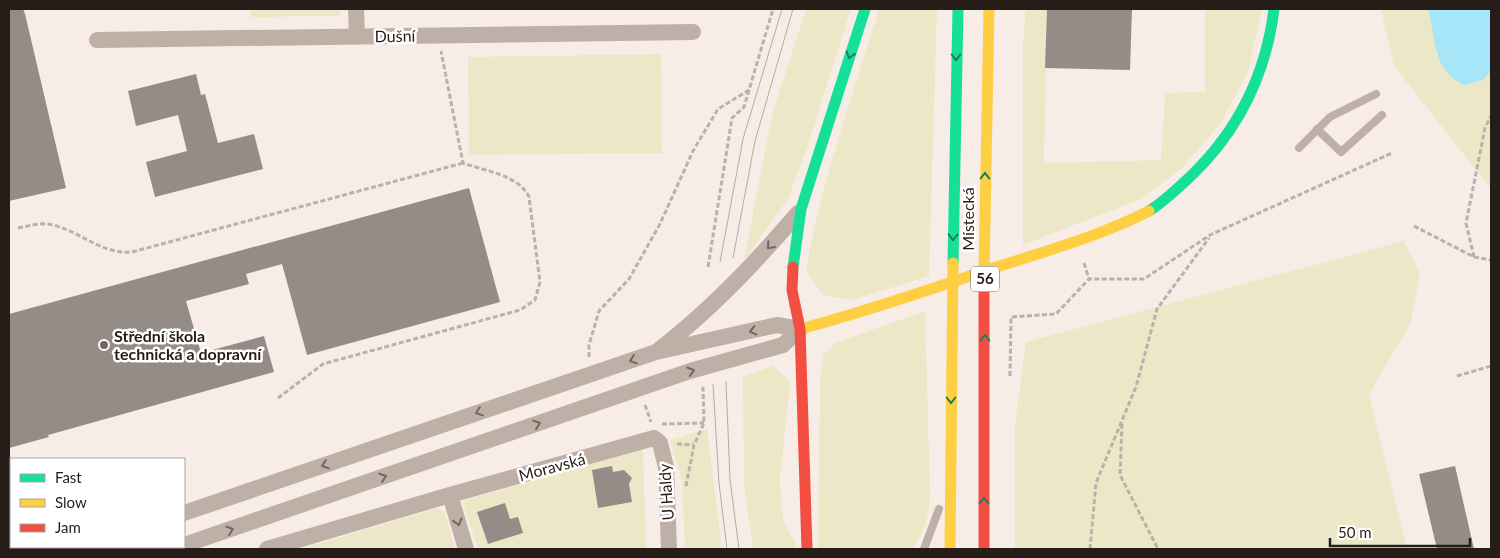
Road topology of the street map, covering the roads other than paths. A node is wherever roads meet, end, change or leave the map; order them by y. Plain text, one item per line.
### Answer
1 (356, 9) edge
2 (865, 9) edge
3 (958, 9) edge
4 (989, 9) edge
5 (1274, 9) edge
6 (693, 32) dead end
7 (357, 36) junction
8 (97, 40) dead end
9 (1376, 94) dead end
10 (1382, 115) dead end
11 (1317, 130) junction
12 (1299, 148) dead end
13 (802, 209) junction
14 (800, 329) junction
15 (656, 352) junction
16 (654, 433) joint
17 (951, 440) junction
18 (450, 495) junction
19 (185, 513) edge
20 (185, 546) edge
21 (268, 549) edge
22 (466, 549) edge
23 (669, 549) edge
24 (807, 549) edge
25 (924, 549) edge
26 (950, 549) edge
27 (984, 549) edge

1 - 7 street
2 -> 13 highway
3 -> 17 highway, Místecká / 56
27 -> 4 highway, Místecká / 56
5 - 14 highway
6 - 7 street, Dušní
7 - 8 street, Dušní
9 - 11 lane
10 - 11 lane
11 - 12 lane
13 - 14 highway
13 -> 15 street
14 -> 15 street
20 -> 14 street
14 - 24 highway
15 -> 19 street
16 - 18 street, Moravská
16 - 23 street, U Haldy
17 - 25 lane
17 - 26 highway, Místecká / 56
18 - 21 street, Moravská
18 -> 22 street

